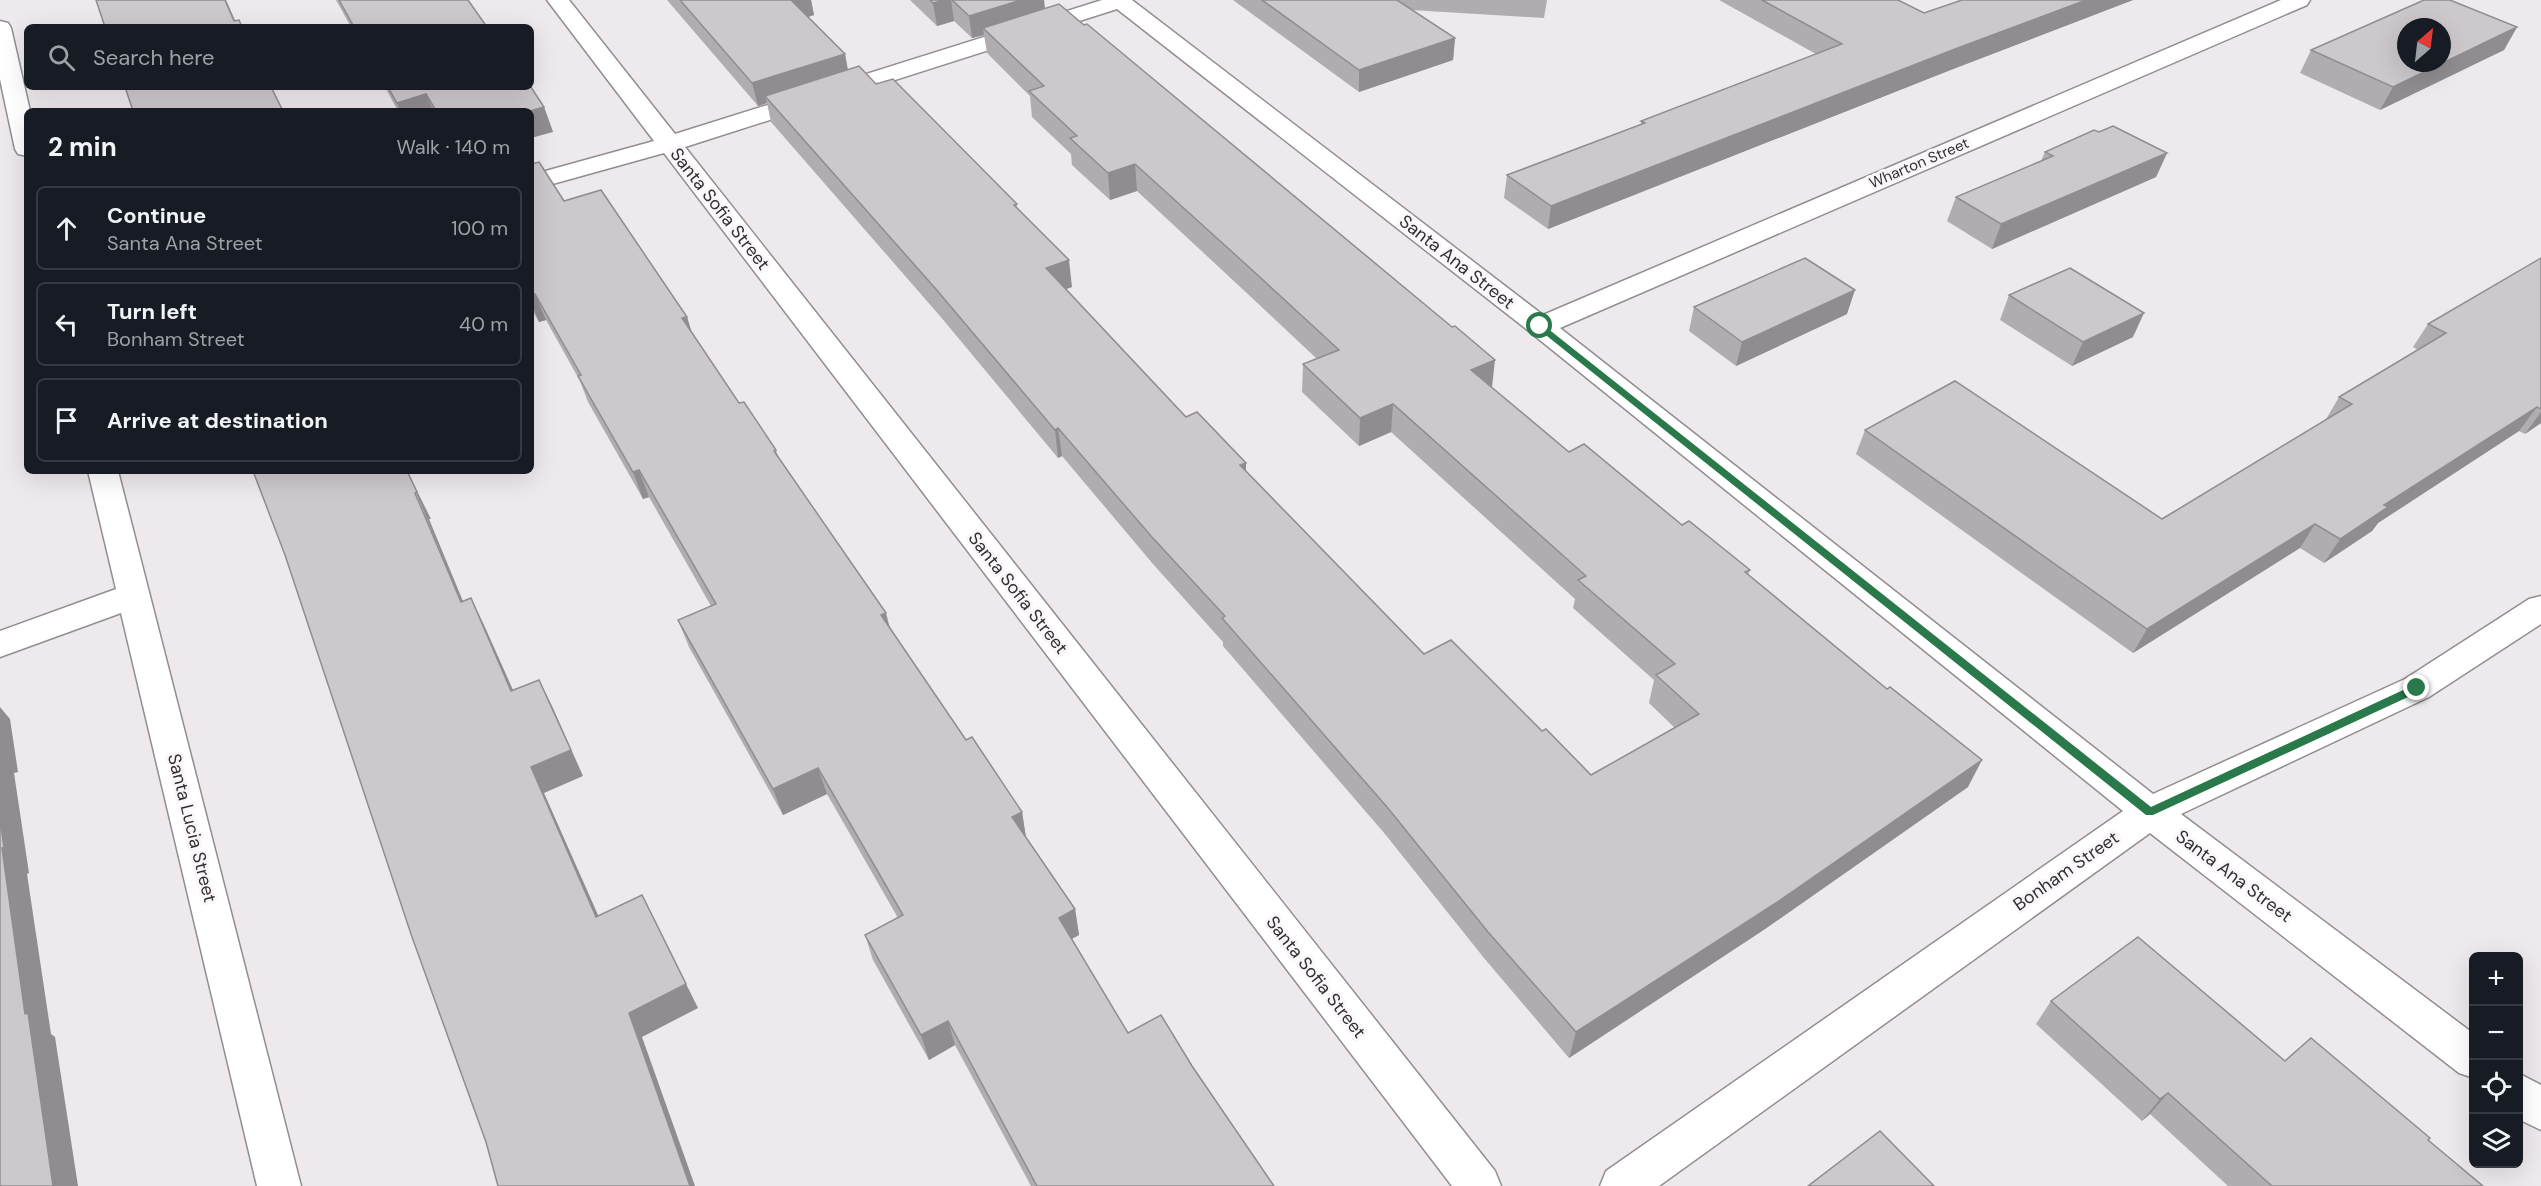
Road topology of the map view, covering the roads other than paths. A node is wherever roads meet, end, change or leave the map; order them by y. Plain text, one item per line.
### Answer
1 (558, 0) edge
2 (2299, 0) edge
3 (1120, 1) edge
4 (2, 43) edge
5 (24, 136) edge
6 (669, 144) junction
7 (534, 182) edge
8 (1540, 326) junction
9 (104, 474) edge
10 (135, 595) junction
11 (2541, 608) edge
12 (0, 644) edge
13 (2150, 812) junction
14 (2469, 1055) edge
15 (2523, 1097) edge
16 (2541, 1110) edge
17 (279, 1186) edge
18 (1479, 1186) edge
19 (1623, 1186) edge

1 - 6 street, Santa Sofia Street
2 - 8 street, Wharton Street
3 - 6 street
3 - 8 street, Santa Ana Street
4 - 5 street
6 - 7 street
6 - 18 street, Santa Sofia Street
8 - 13 street, Santa Ana Street
9 - 10 street, Santa Lucia Street
10 - 12 street
10 - 17 street, Santa Lucia Street
11 - 13 street, Bonham Street
13 - 14 street, Santa Ana Street
13 - 19 street, Bonham Street
15 - 16 street

